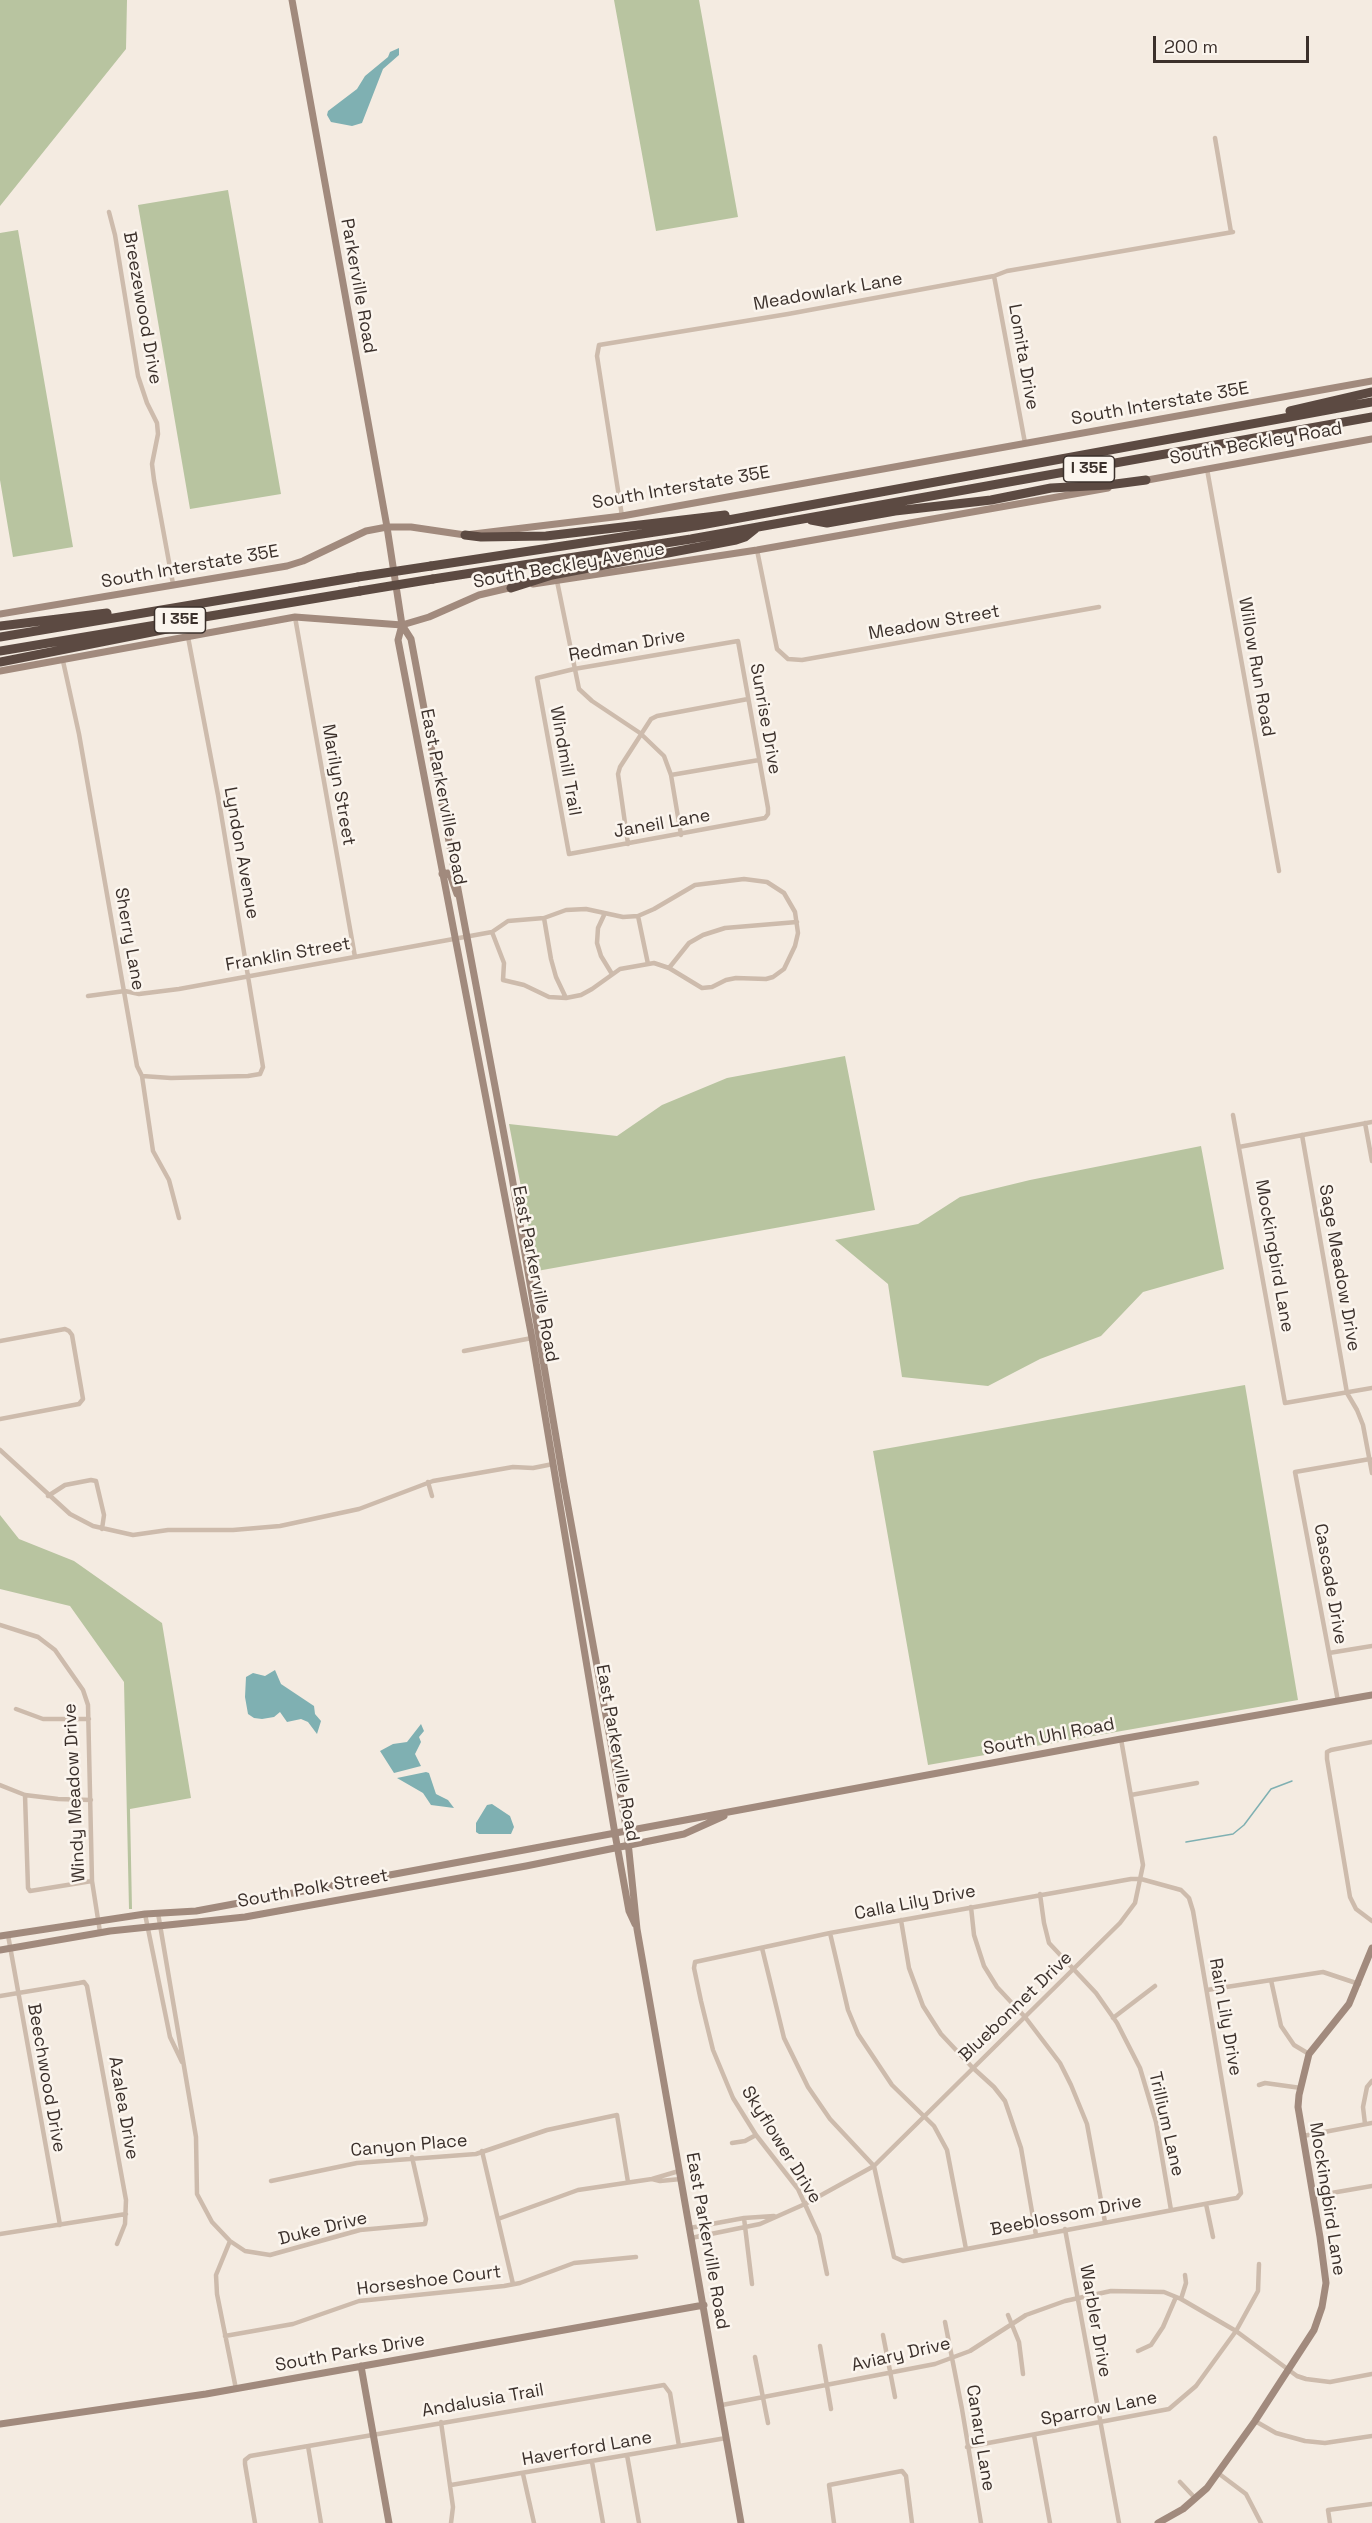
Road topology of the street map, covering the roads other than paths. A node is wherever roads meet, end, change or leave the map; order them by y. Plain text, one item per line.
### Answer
1 (292, 0) edge
2 (1215, 138) dead end
3 (109, 212) dead end
4 (994, 276) junction
5 (1372, 381) edge
6 (1372, 392) edge
7 (1372, 402) edge
8 (1372, 417) edge
9 (1372, 439) edge
10 (1161, 441) junction
11 (1025, 443) junction
12 (1207, 469) junction
13 (1146, 480) junction
14 (764, 514) junction
15 (622, 516) junction
16 (805, 519) junction
17 (387, 526) junction
18 (755, 528) junction
19 (465, 535) junction
20 (757, 550) junction
21 (394, 578) joint
22 (557, 581) junction
23 (172, 584) junction
24 (511, 588) junction
25 (1100, 607) dead end
26 (243, 609) junction
27 (154, 610) junction
28 (0, 614) edge
29 (295, 617) junction
30 (402, 625) junction
31 (0, 626) edge
32 (0, 637) edge
33 (188, 637) junction
34 (722, 643) joint
35 (0, 651) edge
36 (63, 661) junction
37 (0, 663) edge
38 (416, 665) junction
39 (403, 667) junction
40 (574, 669) junction
41 (0, 671) edge
42 (537, 678) joint
43 (748, 699) junction
44 (640, 733) junction
45 (759, 760) junction
46 (671, 775) junction
47 (443, 810) junction
48 (429, 812) junction
49 (765, 818) joint
50 (681, 835) junction
51 (628, 844) junction
52 (568, 849) joint
53 (1279, 871) dead end
54 (442, 874) junction
55 (463, 910) junction
56 (605, 914) junction
57 (638, 916) junction
58 (544, 918) junction
59 (797, 922) junction
60 (492, 932) junction
61 (468, 936) junction
62 (456, 938) junction
63 (355, 957) junction
64 (648, 964) junction
65 (669, 968) junction
66 (612, 974) junction
67 (249, 976) junction
68 (125, 991) junction
69 (88, 996) dead end
70 (566, 998) junction
71 (142, 1076) junction
72 (1233, 1115) dead end
73 (1372, 1122) edge
74 (1365, 1123) junction
75 (1302, 1135) junction
76 (1239, 1147) junction
77 (1372, 1161) edge
78 (517, 1204) junction
79 (507, 1205) junction
80 (179, 1218) dead end
81 (541, 1336) junction
82 (532, 1338) junction
83 (0, 1341) edge
84 (464, 1351) dead end
85 (1372, 1388) edge
86 (1347, 1393) junction
87 (0, 1419) edge
88 (0, 1450) edge
89 (1371, 1459) edge
90 (557, 1463) junction
91 (1372, 1473) edge
92 (428, 1482) junction
93 (48, 1496) junction
94 (432, 1496) dead end
95 (573, 1527) junction
96 (564, 1528) junction
97 (102, 1529) junction
98 (0, 1625) edge
99 (592, 1637) junction
100 (582, 1638) junction
101 (1372, 1646) edge
102 (1329, 1653) junction
103 (1372, 1695) edge
104 (1338, 1701) junction
105 (16, 1709) dead end
106 (89, 1719) junction
107 (1121, 1739) junction
108 (1372, 1742) edge
109 (1197, 1782) dead end
110 (0, 1785) edge
111 (24, 1795) junction
112 (1131, 1795) junction
113 (91, 1800) junction
114 (732, 1812) junction
115 (627, 1832) junction
116 (615, 1834) junction
117 (629, 1846) junction
118 (618, 1848) junction
119 (1141, 1879) junction
120 (92, 1881) junction
121 (1040, 1894) junction
122 (971, 1906) junction
123 (158, 1913) junction
124 (145, 1914) junction
125 (98, 1920) junction
126 (901, 1920) junction
127 (1372, 1921) edge
128 (160, 1926) junction
129 (147, 1928) junction
130 (638, 1929) junction
131 (100, 1932) junction
132 (830, 1933) junction
133 (4, 1936) edge
134 (11, 1948) junction
135 (762, 1948) junction
136 (1372, 1948) edge
137 (0, 1950) edge
138 (695, 1962) joint
139 (167, 1963) junction
140 (155, 1965) junction
141 (1074, 1969) junction
142 (1271, 1980) junction
143 (1359, 1984) junction
144 (1155, 1986) dead end
145 (1207, 1990) junction
146 (17, 1993) junction
147 (0, 1996) edge
148 (1025, 2017) junction
149 (1113, 2018) junction
150 (1309, 2054) junction
151 (184, 2065) junction
152 (972, 2067) junction
153 (1372, 2081) edge
154 (1259, 2085) dead end
155 (1300, 2088) junction
156 (924, 2116) junction
157 (1372, 2123) edge
158 (1365, 2124) junction
159 (756, 2136) junction
160 (1303, 2136) junction
161 (732, 2143) dead end
162 (482, 2151) junction
163 (412, 2157) junction
164 (874, 2166) junction
165 (680, 2175) junction
166 (271, 2181) dead end
167 (628, 2182) junction
168 (1372, 2186) edge
169 (1241, 2193) joint
170 (1314, 2196) junction
171 (805, 2204) junction
172 (1206, 2204) junction
173 (1171, 2210) junction
174 (126, 2214) junction
175 (774, 2216) junction
176 (744, 2218) junction
177 (498, 2219) junction
178 (1105, 2222) junction
179 (60, 2225) junction
180 (690, 2228) junction
181 (745, 2228) junction
182 (1065, 2229) junction
183 (0, 2234) edge
184 (1036, 2235) junction
185 (1213, 2237) dead end
186 (691, 2238) junction
187 (230, 2241) junction
188 (117, 2244) dead end
189 (966, 2249) junction
190 (636, 2257) dead end
191 (1259, 2264) dead end
192 (827, 2274) dead end
193 (1185, 2275) dead end
194 (513, 2284) junction
195 (752, 2284) dead end
196 (1178, 2298) junction
197 (1077, 2299) junction
198 (704, 2305) junction
199 (1008, 2315) dead end
200 (945, 2322) dead end
201 (1011, 2323) junction
202 (1236, 2331) junction
203 (883, 2335) dead end
204 (225, 2337) junction
205 (820, 2346) dead end
206 (1138, 2351) dead end
207 (755, 2358) dead end
208 (953, 2358) junction
209 (361, 2366) junction
210 (1290, 2370) junction
211 (890, 2373) junction
212 (1023, 2374) dead end
213 (1372, 2374) edge
214 (827, 2384) junction
215 (236, 2389) junction
216 (764, 2396) junction
217 (895, 2397) dead end
218 (722, 2405) junction
219 (831, 2409) dead end
220 (1255, 2421) junction
221 (441, 2422) junction
222 (768, 2423) dead end
223 (1100, 2423) junction
224 (0, 2424) edge
225 (372, 2435) junction
226 (1034, 2435) junction
227 (1372, 2436) edge
228 (727, 2438) junction
229 (308, 2446) junction
230 (679, 2446) junction
231 (967, 2447) junction
232 (627, 2455) junction
233 (592, 2462) junction
234 (1218, 2473) junction
235 (523, 2474) junction
236 (1180, 2482) dead end
237 (451, 2485) junction
238 (1196, 2499) junction
239 (1372, 2504) edge
240 (255, 2523) edge
241 (321, 2523) edge
242 (389, 2523) edge
243 (451, 2523) edge
244 (534, 2523) edge
245 (603, 2523) edge
246 (639, 2523) edge
247 (741, 2523) edge
248 (834, 2523) edge
249 (912, 2523) edge
250 (981, 2523) edge
251 (1050, 2523) edge
252 (1119, 2523) edge
253 (1158, 2523) edge
254 (1261, 2523) edge
255 (1330, 2523) edge

1 - 17 main road, Parkerville Road
2 - 4 street, Meadowlark Lane
3 - 23 street, Breezewood Drive
4 - 11 street, Lomita Drive
4 - 15 street, Meadowlark Lane
5 - 11 main road, South Interstate 35E
6 - 10 highway
7 - 10 highway, I 35E
8 - 16 highway, I 35E
9 - 12 main road, South Beckley Road
10 - 14 highway, I 35E
11 - 15 main road, South Interstate 35E
12 - 13 main road, South Beckley Road
12 - 53 street, Willow Run Road
13 - 16 highway
13 - 20 main road, South Beckley Avenue
14 - 19 highway
14 - 27 highway, I 35E, bridge
15 - 19 main road, South Interstate 35E
16 - 18 highway, I 35E
17 - 19 main road, South Interstate 35E
17 - 21 main road, Parkerville Road
17 - 23 main road, South Interstate 35E
18 - 24 highway
18 - 26 highway, I 35E, bridge
20 - 22 main road, South Beckley Avenue
20 - 25 street, Meadow Street
21 - 30 main road, East Parkerville Road
22 - 24 main road, South Beckley Avenue
22 - 40 street
23 - 28 main road, South Interstate 35E
24 - 30 main road, South Beckley Avenue
26 - 35 highway, I 35E
26 - 37 highway
27 - 31 highway
27 - 32 highway, I 35E
29 - 30 main road, South Beckley Avenue
29 - 33 main road, South Beckley Avenue
29 - 63 street, Marilyn Street
30 - 38 main road, East Parkerville Road
30 - 39 main road, East Parkerville Road
33 - 36 main road, South Beckley Avenue
33 - 67 street, Lyndon Avenue
34 - 40 street, Redman Drive
34 - 43 street, Sunrise Drive
36 - 41 main road, South Beckley Avenue
36 - 68 street, Sherry Lane
38 - 39 main road
38 - 47 main road, East Parkerville Road
39 - 48 main road, East Parkerville Road
40 - 42 street, Redman Drive
40 - 44 street
42 - 52 street, Windmill Trail
43 - 44 street
43 - 45 street, Sunrise Drive
44 - 46 street
44 - 51 street
45 - 46 street
45 - 49 street, Sunrise Drive
46 - 50 street
47 - 48 main road
47 - 55 main road, East Parkerville Road
48 - 54 main road, East Parkerville Road
49 - 50 street, Janeil Lane
50 - 51 street, Janeil Lane
51 - 52 street, Janeil Lane
54 - 55 main road
54 - 62 main road, East Parkerville Road
55 - 61 main road, East Parkerville Road
56 - 57 street, Franklin Street
56 - 58 street, Franklin Street
56 - 66 street
57 - 59 street
57 - 64 street
58 - 60 street, Franklin Street
58 - 70 street
59 - 65 street
59 - 65 street
60 - 61 street, Franklin Street
60 - 70 street
61 - 62 street, Franklin Street
61 - 78 main road, East Parkerville Road
62 - 63 street, Franklin Street
62 - 79 main road, East Parkerville Road
63 - 67 street, Franklin Street
64 - 65 street
64 - 66 street
66 - 70 street
67 - 68 street, Franklin Street
67 - 71 street, Lyndon Avenue
68 - 69 street, Franklin Street
68 - 71 street, Sherry Lane
71 - 80 street, Sherry Lane
72 - 76 street, Mockingbird Lane
73 - 74 street
74 - 75 street
74 - 77 street
75 - 76 street
75 - 86 street, Sage Meadow Drive
76 - 86 street, Mockingbird Lane
78 - 79 main road
78 - 81 main road, East Parkerville Road
79 - 82 main road, East Parkerville Road
81 - 82 street
81 - 90 main road, East Parkerville Road
82 - 84 street
82 - 90 main road, East Parkerville Road
83 - 87 street
85 - 86 street
86 - 89 street, Sage Meadow Drive
88 - 93 street
89 - 91 street, Sage Meadow Drive
89 - 102 street, Cascade Drive
90 - 92 street
90 - 95 main road, East Parkerville Road
90 - 96 main road, East Parkerville Road
92 - 94 street
92 - 97 street
93 - 97 street
93 - 97 street
95 - 96 main road
95 - 99 main road, East Parkerville Road
96 - 100 main road, East Parkerville Road
98 - 106 street, Windy Meadow Drive
99 - 100 main road
99 - 115 main road, East Parkerville Road
100 - 116 main road, East Parkerville Road
101 - 102 street
102 - 104 street, Cascade Drive
103 - 104 main road, South Uhl Road
104 - 107 main road, South Uhl Road
105 - 106 street
106 - 113 street, Windy Meadow Drive
107 - 112 street, Bluebonnet Drive
107 - 114 main road, South Uhl Road
108 - 127 street
109 - 112 street
110 - 111 street
111 - 113 street
111 - 120 street
112 - 119 street, Bluebonnet Drive
113 - 120 street, Windy Meadow Drive
114 - 115 main road, South Uhl Road
114 - 117 main road, South Uhl Road
115 - 116 main road, South Polk Street
115 - 117 main road, East Parkerville Road
116 - 118 main road, East Parkerville Road
116 - 123 main road, South Polk Street
117 - 118 main road, South Polk Street
117 - 130 main road, East Parkerville Road
118 - 128 main road, South Polk Street
118 - 130 main road, East Parkerville Road
119 - 121 street, Calla Lily Drive
119 - 141 street, Bluebonnet Drive
119 - 145 street, Rain Lily Drive
120 - 125 street, Windy Meadow Drive
121 - 122 street, Calla Lily Drive
121 - 141 street, Trillium Lane
122 - 126 street, Calla Lily Drive
122 - 148 street
123 - 124 main road, South Polk Street
123 - 128 street
124 - 125 main road, South Polk Street
124 - 129 street
125 - 131 street, Windy Meadow Drive
125 - 133 main road, South Polk Street
126 - 132 street, Calla Lily Drive
126 - 152 street
128 - 129 main road, South Polk Street
128 - 139 street
129 - 131 main road, South Polk Street
129 - 140 street
130 - 165 main road, East Parkerville Road
131 - 134 main road, South Polk Street
132 - 135 street, Calla Lily Drive
132 - 156 street
133 - 134 street, Beechwood Drive
134 - 137 main road, South Polk Street
134 - 146 street, Beechwood Drive
135 - 138 street, Calla Lily Drive
135 - 164 street
136 - 143 main road, Mockingbird Lane
138 - 159 street, Skyflower Drive
139 - 140 street
139 - 151 street
140 - 151 street
141 - 148 street, Bluebonnet Drive
141 - 149 street, Trillium Lane
142 - 143 street
142 - 145 street
142 - 150 street
143 - 150 main road, Mockingbird Lane
144 - 149 street
145 - 169 street, Rain Lily Drive
146 - 147 street
146 - 174 street, Azalea Drive
146 - 179 street, Beechwood Drive
148 - 152 street, Bluebonnet Drive
148 - 178 street
149 - 173 street, Trillium Lane
150 - 155 main road, Mockingbird Lane
151 - 187 street
152 - 156 street, Bluebonnet Drive
152 - 184 street
153 - 158 street
154 - 155 street
155 - 160 main road, Mockingbird Lane
156 - 164 street, Bluebonnet Drive
156 - 189 street
157 - 158 street
158 - 160 street
159 - 161 street
159 - 171 street, Skyflower Drive
160 - 170 main road, Mockingbird Lane
162 - 163 street, Canyon Place
162 - 167 street, Canyon Place
162 - 177 street
163 - 166 street, Canyon Place
163 - 187 street, Duke Drive
164 - 171 street, Bluebonnet Drive
164 - 189 street, Beeblossom Drive
165 - 167 street
165 - 180 main road, East Parkerville Road
167 - 177 street
168 - 170 street
169 - 172 street, Beeblossom Drive
170 - 210 main road, Mockingbird Lane
171 - 175 street, Bluebonnet Drive
171 - 192 street, Skyflower Drive
172 - 173 street, Beeblossom Drive
172 - 185 street
173 - 178 street, Beeblossom Drive
174 - 179 street
174 - 188 street, Azalea Drive
175 - 176 street, Bluebonnet Drive
175 - 181 street, Bluebonnet Drive
176 - 180 street, Bluebonnet Drive
176 - 181 street
177 - 194 street
178 - 182 street, Beeblossom Drive
179 - 183 street
180 - 186 main road, East Parkerville Road
181 - 186 street, Bluebonnet Drive
181 - 195 street
182 - 184 street, Beeblossom Drive
182 - 197 street, Warbler Drive
184 - 189 street, Beeblossom Drive
186 - 198 main road, East Parkerville Road
187 - 204 street
190 - 194 street, Horseshoe Court
191 - 202 street, Sparrow Lane
193 - 196 street
194 - 204 street, Horseshoe Court
196 - 197 street, Aviary Drive
196 - 202 street, Aviary Drive
196 - 206 street
197 - 201 street, Aviary Drive
197 - 223 street, Warbler Drive
198 - 209 main road, South Parks Drive
198 - 218 main road, East Parkerville Road
199 - 201 street
200 - 208 street, Canary Lane
201 - 208 street, Aviary Drive
201 - 212 street
202 - 210 street, Aviary Drive
202 - 223 street, Sparrow Lane
203 - 211 street
204 - 215 street
205 - 214 street
207 - 216 street
208 - 211 street, Aviary Drive
208 - 231 street, Canary Lane
209 - 215 main road, South Parks Drive
209 - 225 main road
210 - 213 street, Aviary Drive
210 - 220 main road, Mockingbird Lane
211 - 214 street, Aviary Drive
211 - 217 street
214 - 216 street, Aviary Drive
214 - 219 street
215 - 224 main road, South Parks Drive
216 - 218 street, Aviary Drive
216 - 222 street
218 - 228 main road, East Parkerville Road
220 - 227 street
220 - 234 main road, Mockingbird Lane
221 - 225 street, Andalusia Trail
221 - 230 street, Andalusia Trail
221 - 237 street
223 - 226 street, Sparrow Lane
223 - 252 street, Warbler Drive
225 - 229 street, Andalusia Trail
225 - 242 main road
226 - 231 street, Sparrow Lane
226 - 251 street
228 - 230 street, Haverford Lane
228 - 247 main road, East Parkerville Road
229 - 240 street, Andalusia Trail
229 - 241 street
230 - 232 street, Haverford Lane
231 - 250 street, Canary Lane
232 - 233 street, Haverford Lane
232 - 246 street
233 - 235 street, Haverford Lane
233 - 245 street
234 - 238 main road, Mockingbird Lane
234 - 254 street
235 - 237 street, Haverford Lane
235 - 244 street
236 - 238 street
237 - 243 street
238 - 253 main road, Mockingbird Lane
239 - 255 street
248 - 249 street

